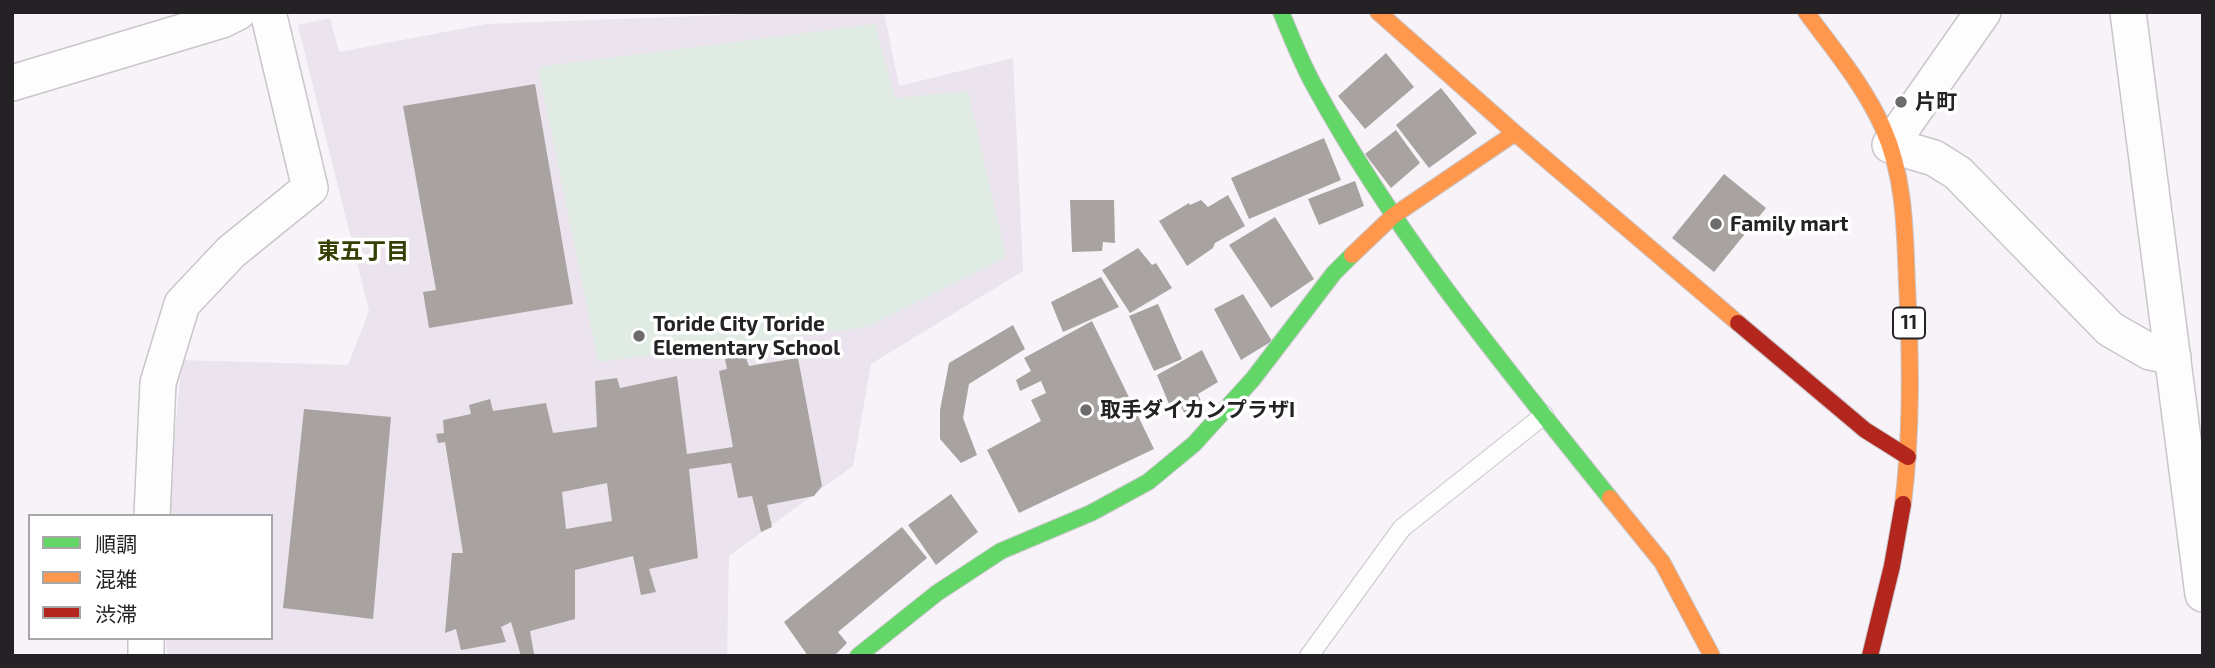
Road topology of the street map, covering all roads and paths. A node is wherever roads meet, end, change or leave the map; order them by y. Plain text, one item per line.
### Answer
1 (238, 12) edge
2 (268, 12) edge
3 (1281, 12) edge
4 (1378, 12) edge
5 (1806, 12) edge
6 (1983, 12) edge
7 (2128, 12) edge
8 (12, 83) edge
9 (1515, 133) junction
10 (1890, 145) junction
11 (1393, 216) junction
12 (2173, 357) junction
13 (1544, 415) junction
14 (1908, 457) junction
15 (152, 514) edge
16 (2203, 594) edge
17 (858, 656) edge
18 (1309, 656) edge
19 (1712, 656) edge
20 (1870, 656) edge

1 - 8 street
2 - 15 street
3 - 11 street
4 - 9 street
5 - 10 street, 11
6 - 10 street
7 - 12 street
9 - 11 street
9 - 14 street
10 - 12 street
10 - 14 street, 11
11 - 13 street
11 - 17 street
12 - 16 street
13 - 18 lane
13 - 19 street
14 - 20 street, 11

